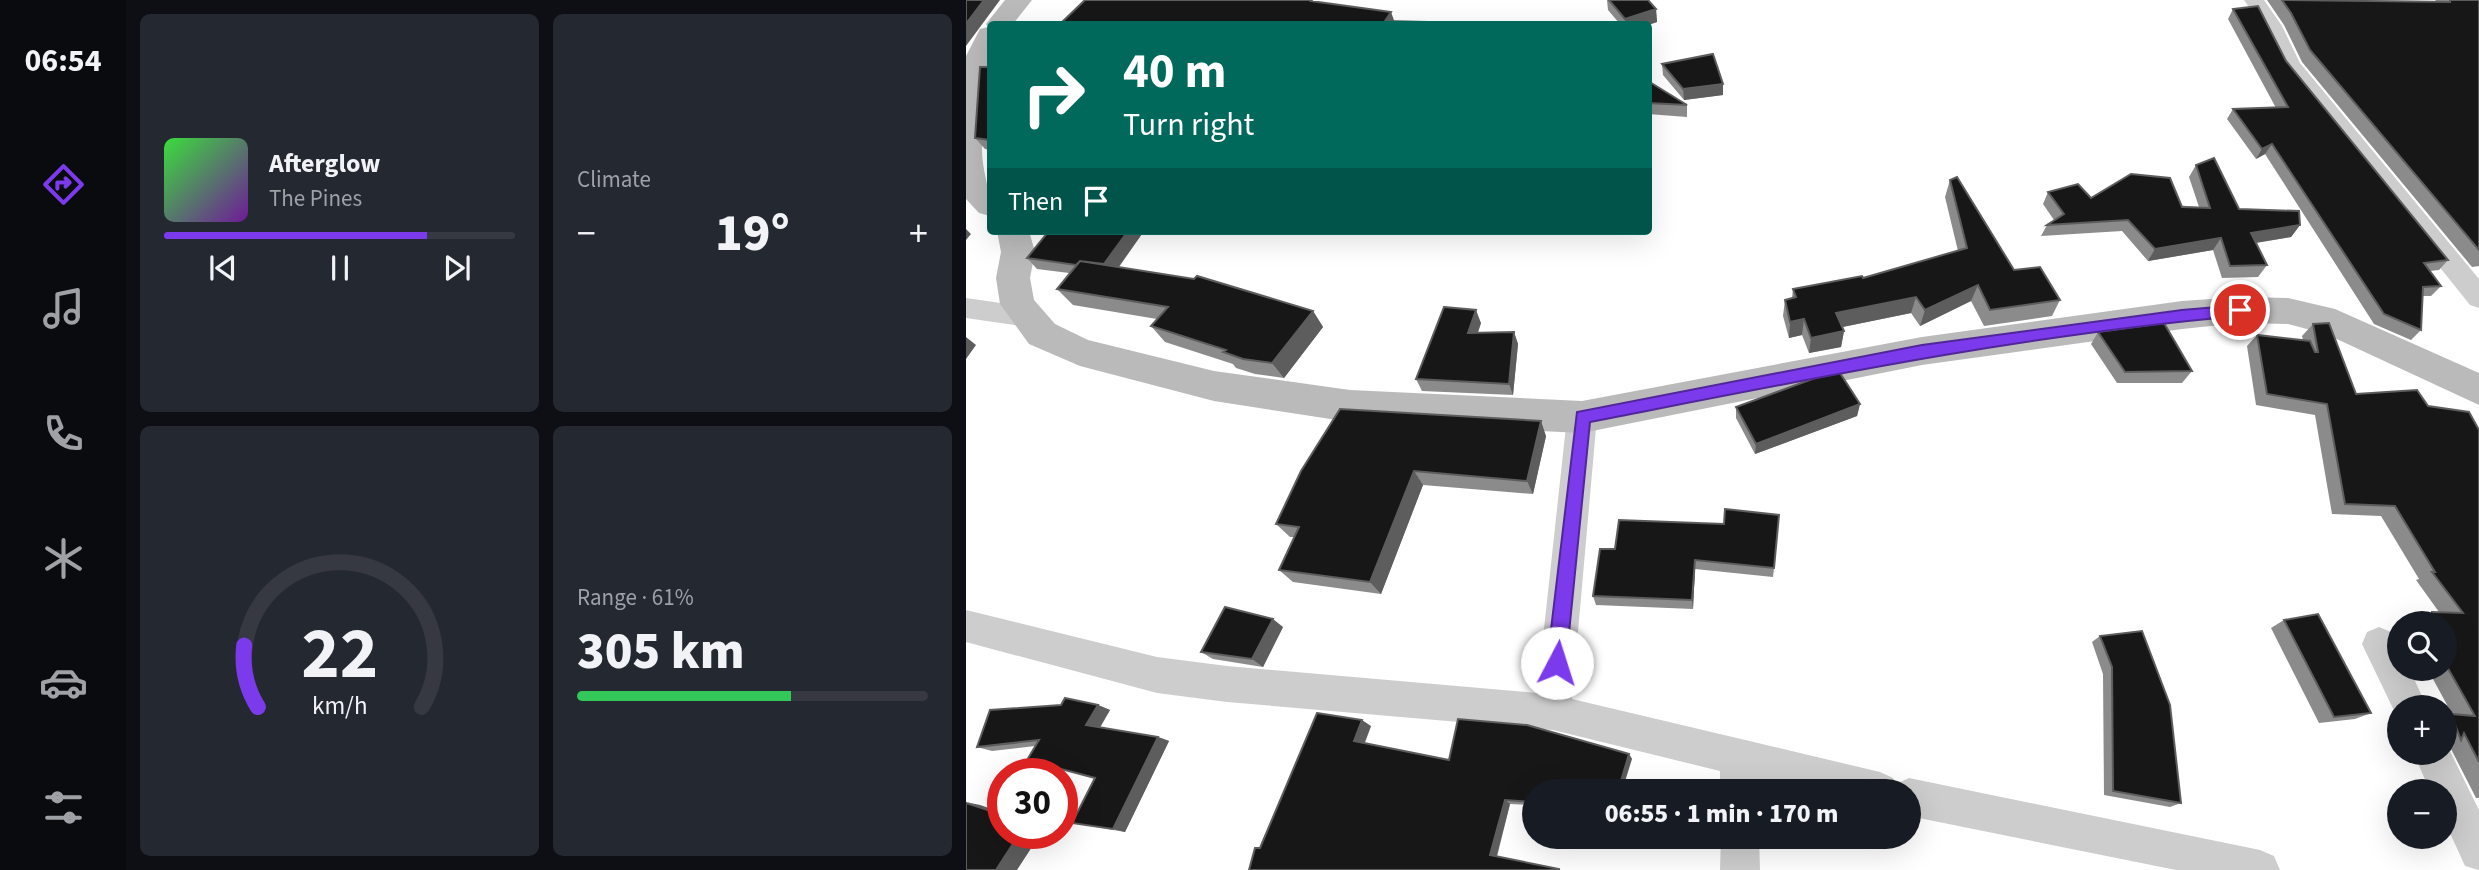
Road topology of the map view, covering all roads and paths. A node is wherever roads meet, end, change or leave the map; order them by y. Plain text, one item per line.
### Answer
1 (1019, 0) edge
2 (2254, 0) edge
3 (1002, 21) edge
4 (987, 39) edge
5 (987, 202) edge
6 (1014, 235) edge
7 (2479, 298) edge
8 (966, 308) edge
9 (1028, 317) junction
10 (2479, 390) edge
11 (1582, 417) junction
12 (966, 626) edge
13 (2379, 644) dead end
14 (2403, 695) edge
15 (1553, 712) junction
16 (2437, 765) edge
17 (1739, 774) edge
18 (1780, 779) edge
19 (1921, 799) edge
20 (1740, 849) edge
21 (2479, 852) edge
22 (1740, 870) edge
23 (2260, 870) edge

1 - 3 street
2 - 7 street
4 - 5 street
6 - 9 street
8 - 9 street
9 - 11 street
10 - 11 street
11 - 15 street
12 - 15 street
13 - 14 street
15 - 17 street
16 - 21 street
17 - 18 street
19 - 23 street
20 - 22 street

